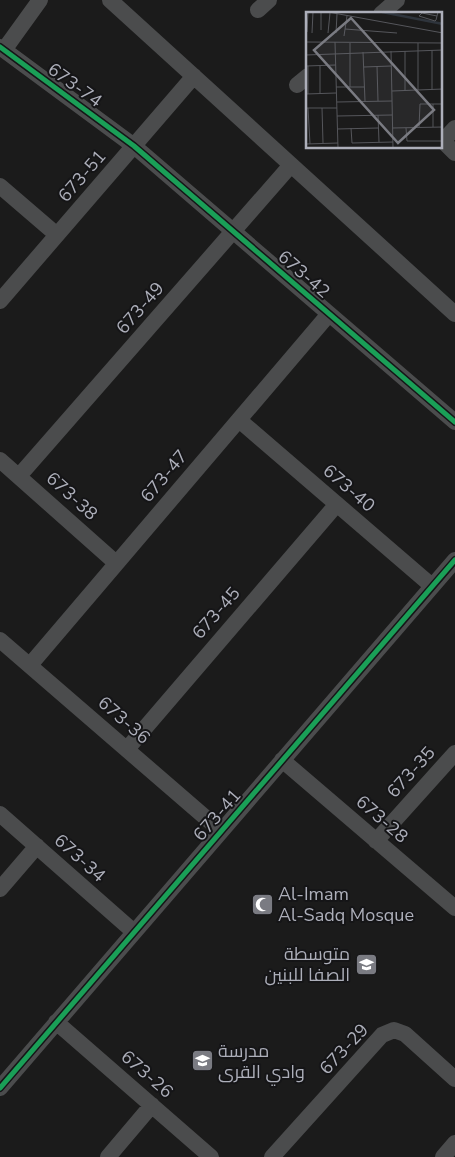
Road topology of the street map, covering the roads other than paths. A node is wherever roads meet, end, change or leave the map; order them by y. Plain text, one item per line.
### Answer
1 (40, 0) edge
2 (110, 0) edge
3 (397, 0) edge
4 (383, 12) edge
5 (2, 49) edge
6 (194, 76) junction
7 (455, 128) edge
8 (442, 140) edge
9 (134, 146) junction
10 (455, 153) edge
11 (291, 166) junction
12 (0, 186) edge
13 (234, 231) junction
14 (57, 235) junction
15 (0, 301) edge
16 (329, 314) junction
17 (455, 314) edge
18 (239, 420) junction
19 (455, 422) edge
20 (0, 460) edge
21 (19, 476) junction
22 (337, 504) junction
23 (455, 560) edge
24 (116, 564) junction
25 (432, 586) junction
26 (0, 640) edge
27 (30, 665) junction
28 (127, 749) junction
29 (455, 753) edge
30 (282, 760) junction
31 (0, 814) edge
32 (222, 831) junction
33 (376, 841) junction
34 (37, 846) junction
35 (0, 888) edge
36 (455, 908) edge
37 (134, 932) junction
38 (56, 1022) junction
39 (455, 1079) edge
40 (0, 1088) edge
41 (152, 1105) junction
42 (455, 1143) edge
43 (108, 1157) edge
44 (211, 1157) edge
45 (272, 1157) edge
46 (443, 1157) edge

1 - 5 street
2 - 6 street
3 - 4 street
5 - 9 street, 673-74
6 - 9 street, 673-51
6 - 11 street
7 - 8 street
8 - 10 street
9 - 13 street, 673-42
9 - 14 street, 673-51
11 - 13 street, 673-49
11 - 17 street
12 - 14 street
13 - 16 street, 673-42
13 - 21 street, 673-49
14 - 15 street, 673-51
16 - 18 street, 673-47
16 - 19 street, 673-42
18 - 22 street, 673-40
18 - 24 street, 673-47
20 - 21 street, 673-38
21 - 24 street, 673-38
22 - 25 street, 673-40
22 - 28 street, 673-45
23 - 25 street, 673-41
24 - 27 street, 673-47
25 - 30 street, 673-41
26 - 27 street, 673-36
27 - 28 street, 673-36
28 - 32 street, 673-36
29 - 33 street, 673-35
30 - 32 street, 673-41
30 - 33 street, 673-28
31 - 34 street, 673-34
32 - 37 street, 673-41
33 - 36 street, 673-28
34 - 35 street
34 - 37 street, 673-34
37 - 38 street, 673-41
38 - 40 street, 673-41
38 - 41 street, 673-26
39 - 45 street, 673-29
41 - 43 street
41 - 44 street, 673-26
42 - 46 street

